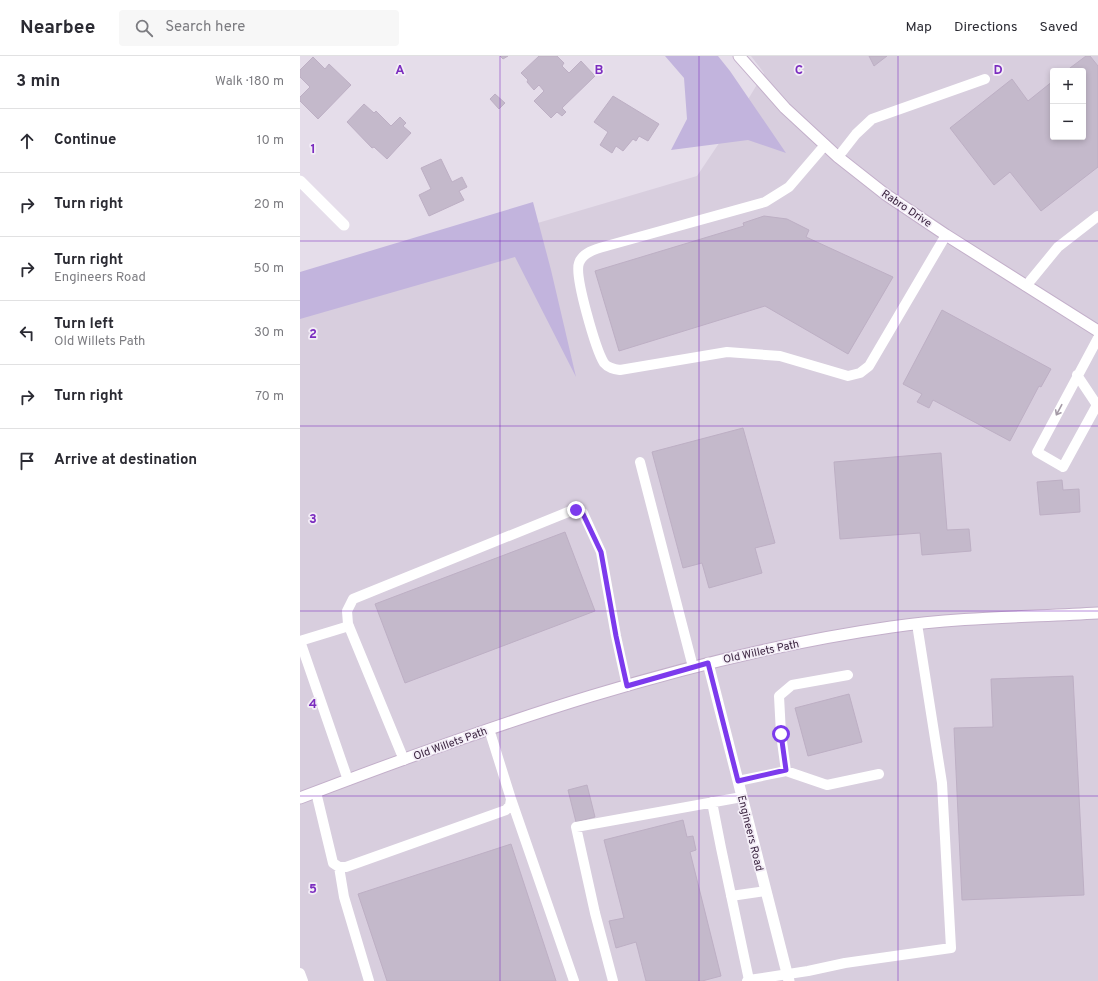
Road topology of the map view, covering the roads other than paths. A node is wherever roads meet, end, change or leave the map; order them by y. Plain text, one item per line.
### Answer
1 (739, 56) edge
2 (985, 79) dead end
3 (825, 145) junction
4 (838, 157) junction
5 (300, 181) edge
6 (1098, 216) edge
7 (344, 225) dead end
8 (946, 235) junction
9 (1026, 286) junction
10 (1098, 331) edge
11 (1098, 338) edge
12 (1077, 375) junction
13 (640, 462) dead end
14 (1098, 613) edge
15 (917, 624) junction
16 (349, 626) junction
17 (300, 641) edge
18 (708, 663) junction
19 (693, 667) junction
20 (848, 675) dead end
21 (627, 686) junction
22 (489, 729) junction
23 (404, 760) junction
24 (786, 770) junction
25 (879, 774) dead end
26 (348, 780) junction
27 (738, 781) junction
28 (316, 792) junction
29 (742, 797) junction
30 (300, 798) edge
31 (511, 798) junction
32 (712, 802) junction
33 (339, 867) junction
34 (766, 891) junction
35 (731, 896) junction
36 (300, 973) edge
37 (788, 977) edge
38 (748, 980) edge
39 (303, 981) edge
40 (369, 981) edge
41 (574, 981) edge
42 (613, 981) edge

1 - 3 main road, Rabro Drive
2 - 4 lane
3 - 4 main road, Rabro Drive
3 - 8 lane
4 - 8 main road, Rabro Drive
5 - 7 main road
6 - 9 lane
8 - 9 main road, Rabro Drive
9 - 10 main road, Rabro Drive
11 - 12 lane
12 -> 12 lane
13 - 19 lane
14 - 15 main road, Old Willets Path
15 - 18 main road, Old Willets Path
15 - 37 lane
16 - 17 lane
16 - 21 lane
16 - 23 lane
17 - 26 lane
18 - 19 main road, Old Willets Path
18 - 27 main road, Engineers Road
19 - 21 main road, Old Willets Path
20 - 24 lane
21 - 22 main road, Old Willets Path
22 - 23 main road, Old Willets Path
22 - 31 lane
23 - 26 main road, Old Willets Path
24 - 25 lane
24 - 27 lane
26 - 28 main road, Old Willets Path
27 - 29 main road, Engineers Road
28 - 30 main road, Old Willets Path
28 - 33 lane
29 - 32 lane
29 - 34 main road, Engineers Road
31 - 33 lane
31 - 41 lane
32 - 35 lane
32 - 42 lane
33 - 40 lane
34 - 35 lane
34 - 37 main road, Engineers Road
35 - 38 lane
36 - 39 lane
37 - 38 lane

